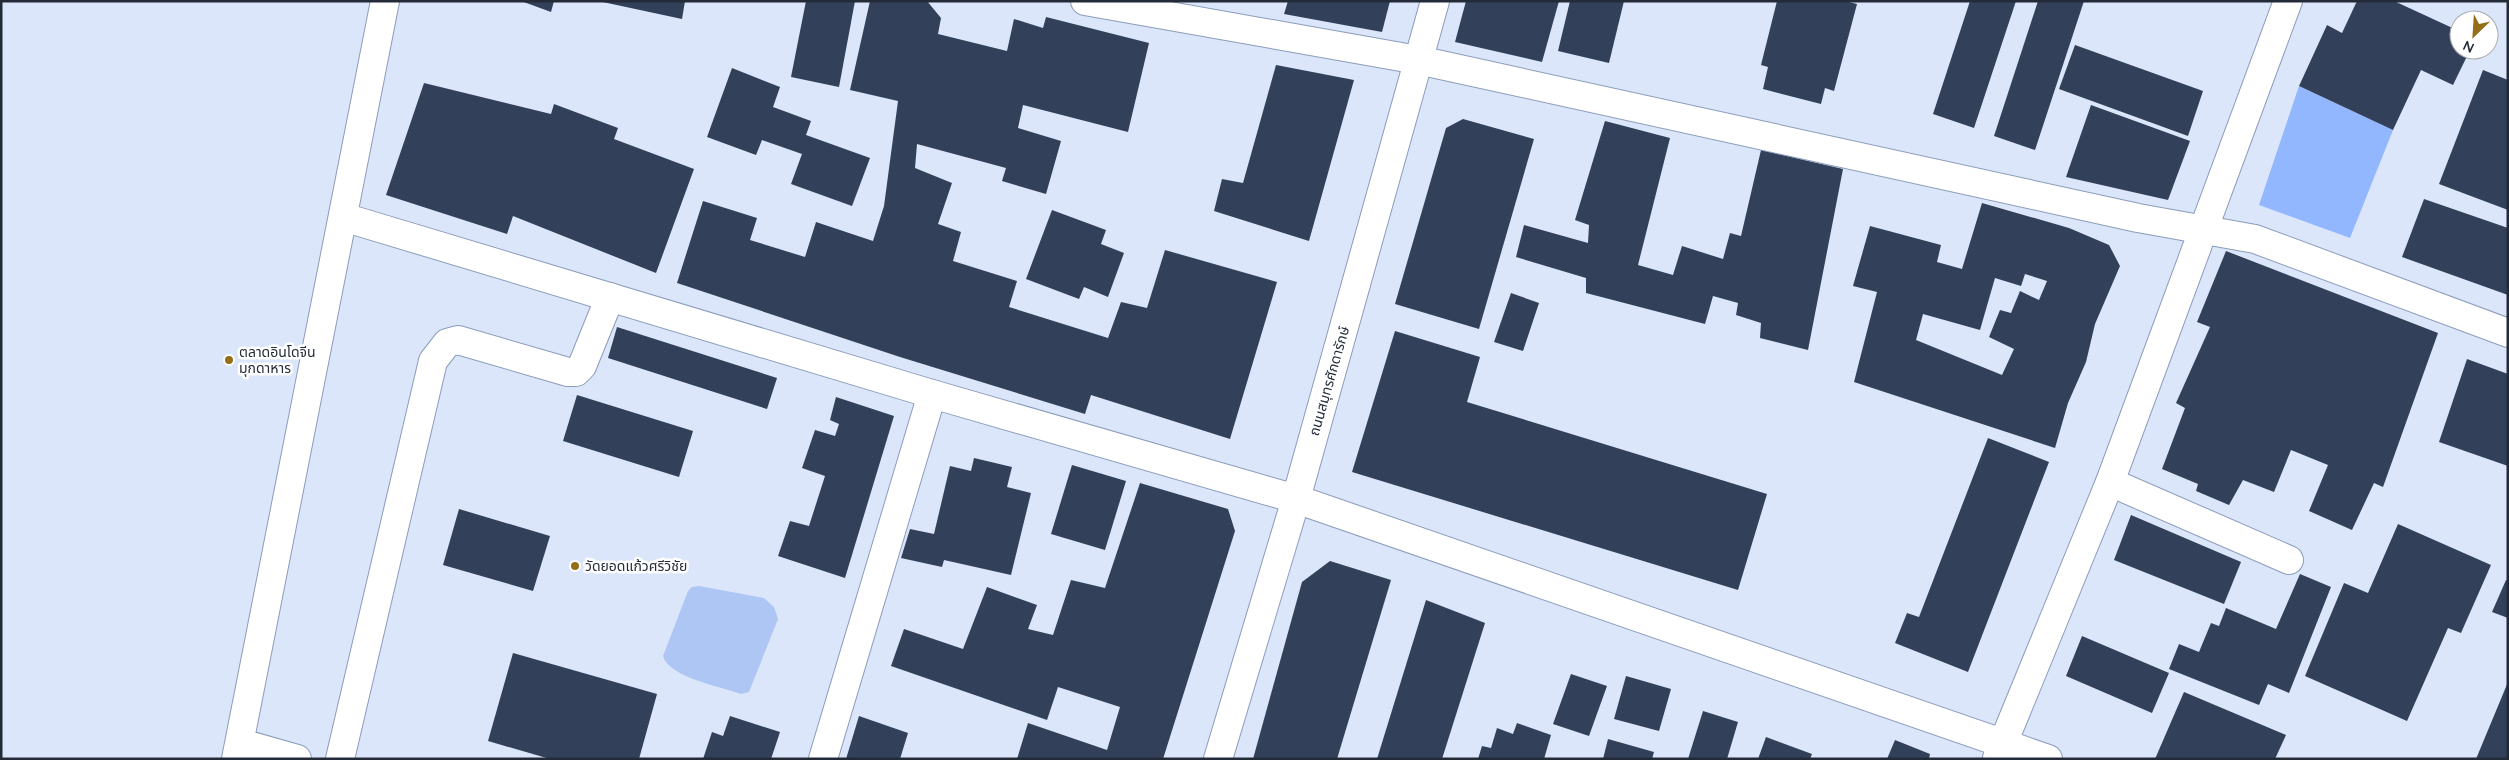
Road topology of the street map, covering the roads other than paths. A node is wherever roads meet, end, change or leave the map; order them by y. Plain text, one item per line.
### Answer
1 (385, 1) edge
2 (1085, 1) edge
3 (1435, 1) edge
4 (2288, 1) edge
5 (1418, 60) junction
6 (343, 217) junction
7 (2206, 229) junction
8 (610, 297) junction
9 (2508, 333) edge
10 (932, 394) junction
11 (2110, 482) junction
12 (1296, 499) junction
13 (2289, 560) dead end
14 (2000, 750) edge
15 (238, 751) edge
16 (297, 759) edge
17 (340, 759) edge
18 (823, 759) edge
19 (1218, 759) edge
20 (2048, 759) edge

1 - 6 street
2 - 5 street
3 - 5 street, ถนนสมุทรศักดารักษ์
4 - 7 street
5 - 7 street
5 - 12 street, ถนนสมุทรศักดารักษ์
6 - 8 street
6 - 15 street
7 - 9 street
7 - 11 street
8 - 10 street
8 - 17 street
10 - 12 street
10 - 18 street
11 - 13 street
11 - 14 street
12 - 14 street
12 - 19 street, ถนนสมุทรศักดารักษ์
14 - 20 street
15 - 16 street

